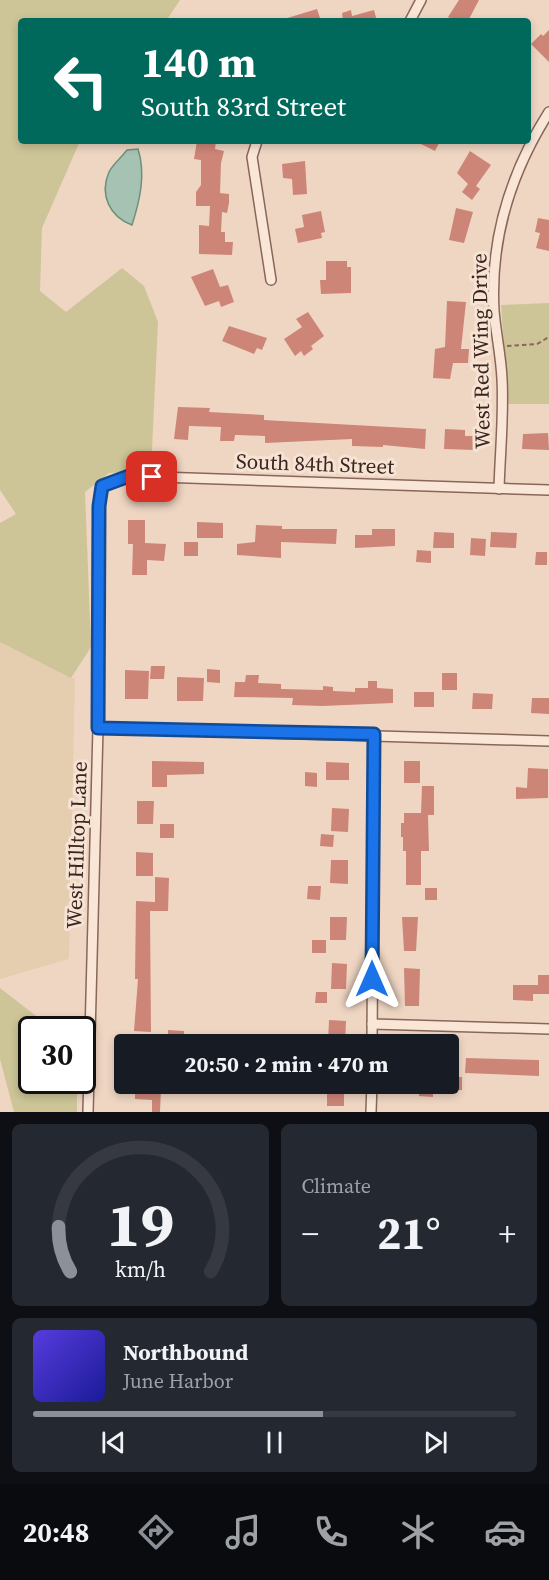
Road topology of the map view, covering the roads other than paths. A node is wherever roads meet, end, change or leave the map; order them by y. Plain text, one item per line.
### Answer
1 (421, 0) edge
2 (412, 18) edge
3 (549, 112) edge
4 (531, 134) edge
5 (255, 144) edge
6 (524, 144) edge
7 (271, 280) dead end
8 (499, 489) junction
9 (549, 490) edge
10 (99, 506) joint
11 (98, 728) junction
12 (374, 734) junction
13 (549, 741) edge
14 (372, 1024) junction
15 (549, 1029) edge
16 (372, 1034) edge
17 (372, 1094) edge
18 (87, 1112) edge
19 (371, 1112) edge

1 - 2 street
3 - 4 street, West Red Wing Drive
5 - 7 street
6 - 8 street, West Red Wing Drive
8 - 9 street, South 84th Street
8 - 10 street, South 84th Street
10 - 11 street, West Hilltop Lane
11 - 12 street
11 - 18 street, West Hilltop Lane
12 - 13 street
12 - 14 street
14 - 15 street
14 - 16 street
17 - 19 street

